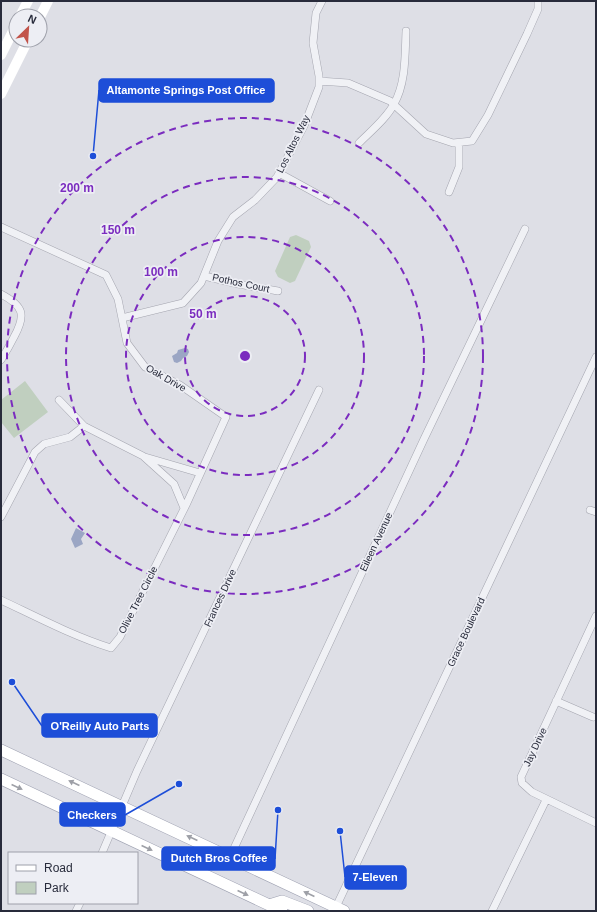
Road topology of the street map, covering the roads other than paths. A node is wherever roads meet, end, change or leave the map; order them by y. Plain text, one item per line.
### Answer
1 (322, 1) edge
2 (539, 1) edge
3 (406, 31) dead end
4 (8, 41) edge
5 (6, 45) junction
6 (24, 48) edge
7 (1, 55) edge
8 (17, 63) junction
9 (319, 81) junction
10 (1, 94) edge
11 (394, 104) junction
12 (358, 143) dead end
13 (459, 143) junction
14 (279, 173) junction
15 (449, 192) dead end
16 (330, 201) dead end
17 (1, 227) edge
18 (525, 229) dead end
19 (204, 276) junction
20 (278, 291) dead end
21 (1, 294) edge
22 (122, 318) junction
23 (596, 357) edge
24 (1, 360) edge
25 (319, 390) dead end
26 (60, 400) dead end
27 (84, 426) junction
28 (143, 456) junction
29 (200, 473) junction
30 (184, 508) junction
31 (1, 517) edge
32 (1, 600) edge
33 (596, 616) edge
34 (556, 700) junction
35 (593, 717) dead end
36 (1, 750) edge
37 (1, 779) edge
38 (546, 800) junction
39 (122, 805) junction
40 (596, 823) edge
41 (112, 832) junction
42 (102, 852) edge
43 (230, 857) junction
44 (270, 905) junction
45 (337, 910) edge
46 (282, 911) edge
47 (308, 911) edge
48 (492, 911) edge

1 - 9 street, Los Altos Way
2 - 13 street
3 - 11 street
4 - 5 main road
5 - 7 main road
5 - 8 main road
6 - 8 main road
8 - 10 main road
9 - 11 street
9 - 14 street, Los Altos Way
11 - 12 street
11 - 13 street
13 - 15 street
14 - 16 street
14 - 19 street, Los Altos Way
17 - 22 street, Oak Drive
18 - 43 street, Eileen Avenue
19 - 20 street, Pothos Court
19 - 22 street, Los Altos Way
21 - 24 street
22 - 29 street, Oak Drive
23 - 45 street, Grace Boulevard
25 - 39 street, Frances Drive
26 - 27 street
27 - 28 street
27 - 31 street
28 - 29 street
28 - 30 street
29 - 30 street, Olive Tree Circle
30 - 32 street, Olive Tree Circle
33 - 34 street, Jay Drive
34 - 35 street
34 - 38 street, Jay Drive
39 -> 36 main road
37 -> 41 main road
38 - 40 street, Jay Drive
38 - 48 street
39 - 41 street, Frances Drive
43 -> 39 main road
41 - 42 street, Frances Drive
41 -> 44 main road
45 -> 43 main road
44 - 46 main road
44 - 47 main road

